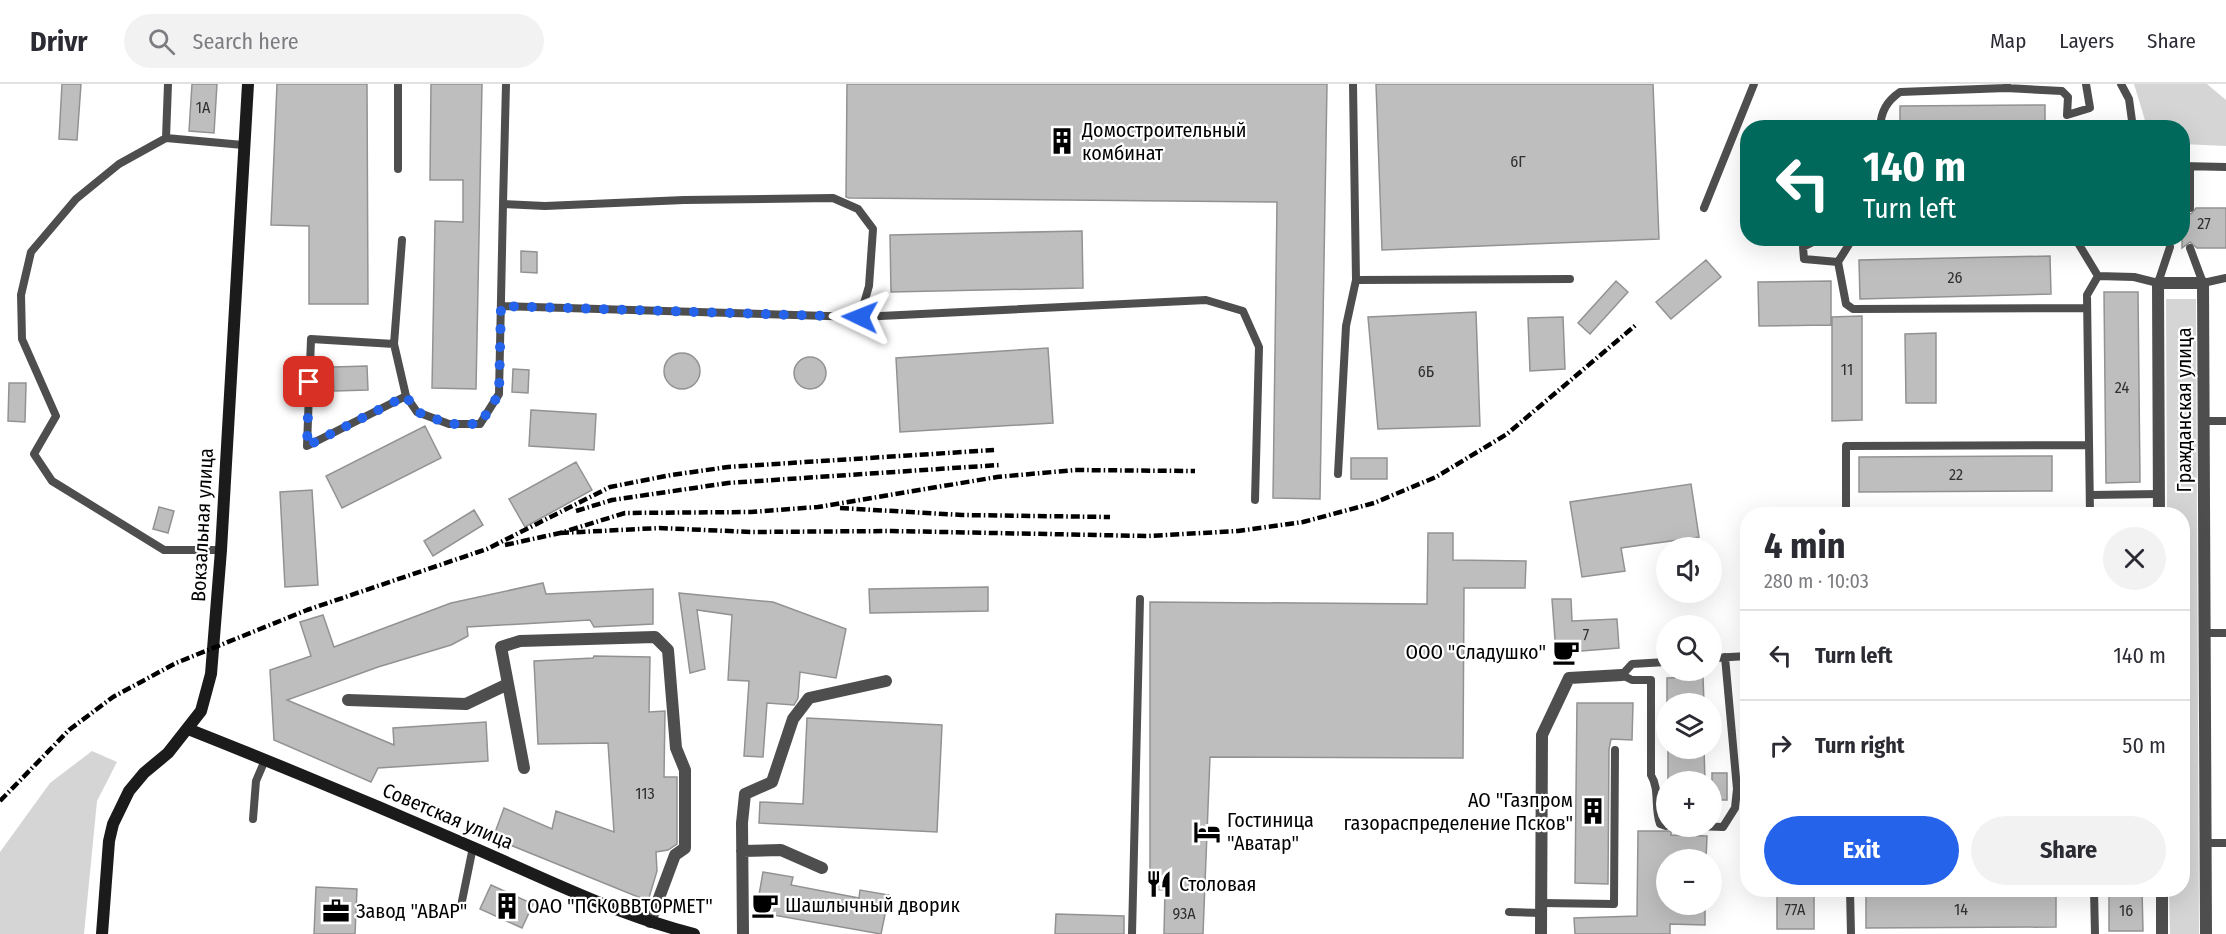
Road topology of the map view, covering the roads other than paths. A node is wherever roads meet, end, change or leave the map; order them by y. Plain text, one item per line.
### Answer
1 (168, 84) edge
2 (248, 84) edge
3 (398, 84) edge
4 (506, 84) edge
5 (1353, 84) edge
6 (1754, 84) edge
7 (2086, 84) edge
8 (2121, 84) edge
9 (2006, 86) edge
10 (1881, 120) edge
11 (2132, 120) edge
12 (166, 138) junction
13 (243, 146) junction
14 (2190, 166) edge
15 (2226, 167) edge
16 (398, 169) dead end
17 (503, 204) junction
18 (1704, 208) dead end
19 (402, 240) dead end
20 (1803, 246) edge
21 (1848, 246) edge
22 (2080, 246) edge
23 (2170, 247) dead end
24 (2190, 248) dead end
25 (1838, 262) junction
26 (2098, 276) junction
27 (2226, 278) edge
28 (1570, 279) dead end
29 (1356, 280) junction
30 (2158, 283) junction
31 (2203, 283) junction
32 (501, 306) junction
33 (2087, 308) junction
34 (860, 317) junction
35 (394, 344) junction
36 (406, 396) junction
37 (2226, 420) edge
38 (2204, 421) junction
39 (2089, 445) junction
40 (1338, 474) dead end
41 (2159, 494) junction
42 (2090, 495) junction
43 (1255, 501) dead end
44 (1846, 507) edge
45 (2090, 507) edge
46 (2159, 507) edge
47 (220, 550) junction
48 (1140, 599) dead end
49 (2205, 633) junction
50 (2226, 633) edge
51 (1740, 656) edge
52 (1722, 657) edge
53 (1725, 657) junction
54 (1656, 663) edge
55 (1622, 675) junction
56 (886, 681) dead end
57 (508, 684) junction
58 (348, 700) dead end
59 (188, 729) junction
60 (1615, 750) dead end
61 (266, 760) junction
62 (524, 768) dead end
63 (1656, 784) edge
64 (253, 819) dead end
65 (1722, 827) edge
66 (2206, 843) junction
67 (2226, 843) edge
68 (473, 847) junction
69 (742, 851) junction
70 (822, 868) dead end
71 (1850, 897) edge
72 (2094, 897) edge
73 (2162, 897) edge
74 (462, 900) dead end
75 (1541, 908) junction
76 (1509, 912) dead end
77 (650, 922) junction
78 (102, 934) edge
79 (694, 934) edge
80 (743, 934) edge
81 (1132, 934) edge
82 (1541, 934) edge
83 (1851, 934) edge
84 (2095, 934) edge
85 (2162, 934) edge
86 (2206, 934) edge

1 - 12 lane
2 - 13 main road, Вокзальная улица
3 - 16 lane
4 - 17 lane
5 - 29 lane
6 - 18 lane
7 - 9 lane
8 - 11 lane
9 - 10 lane
12 - 13 lane
12 - 47 lane
13 - 47 main road, Вокзальная улица
14 - 15 lane
17 - 32 lane
17 - 34 lane
19 - 35 lane
20 - 25 lane
21 - 25 lane
22 - 26 lane
23 - 30 lane
24 - 31 lane
25 - 33 lane
26 - 30 lane
26 - 33 lane
27 - 31 lane
28 - 29 lane
29 - 40 lane
30 - 31 street
30 - 41 street, Гражданская улица
31 - 38 street, Гражданская улица
32 - 34 lane
32 - 36 lane
33 - 39 lane
34 - 43 lane
35 - 36 lane
35 - 36 lane
37 - 38 lane
38 - 49 street, Гражданская улица
39 - 42 lane
39 - 44 lane
41 - 42 lane
41 - 46 street, Гражданская улица
42 - 45 lane
47 - 59 main road, Вокзальная улица
48 - 81 lane
49 - 50 lane
49 - 66 street, Гражданская улица
51 - 53 lane
52 - 53 lane
53 - 65 lane
54 - 55 lane
55 - 63 lane
55 - 75 street
56 - 69 street
57 - 58 street
57 - 62 street
57 - 77 street
59 - 61 main road, Советская улица
59 - 78 main road, Вокзальная улица
60 - 75 lane
61 - 64 lane
61 - 68 main road, Советская улица
66 - 67 lane
66 - 86 street, Гражданская улица
68 - 74 lane
68 - 77 main road, Советская улица
69 - 70 street
69 - 80 street
71 - 83 lane
72 - 84 lane
73 - 85 street
75 - 76 lane
75 - 82 street
77 - 79 main road, Советская улица

